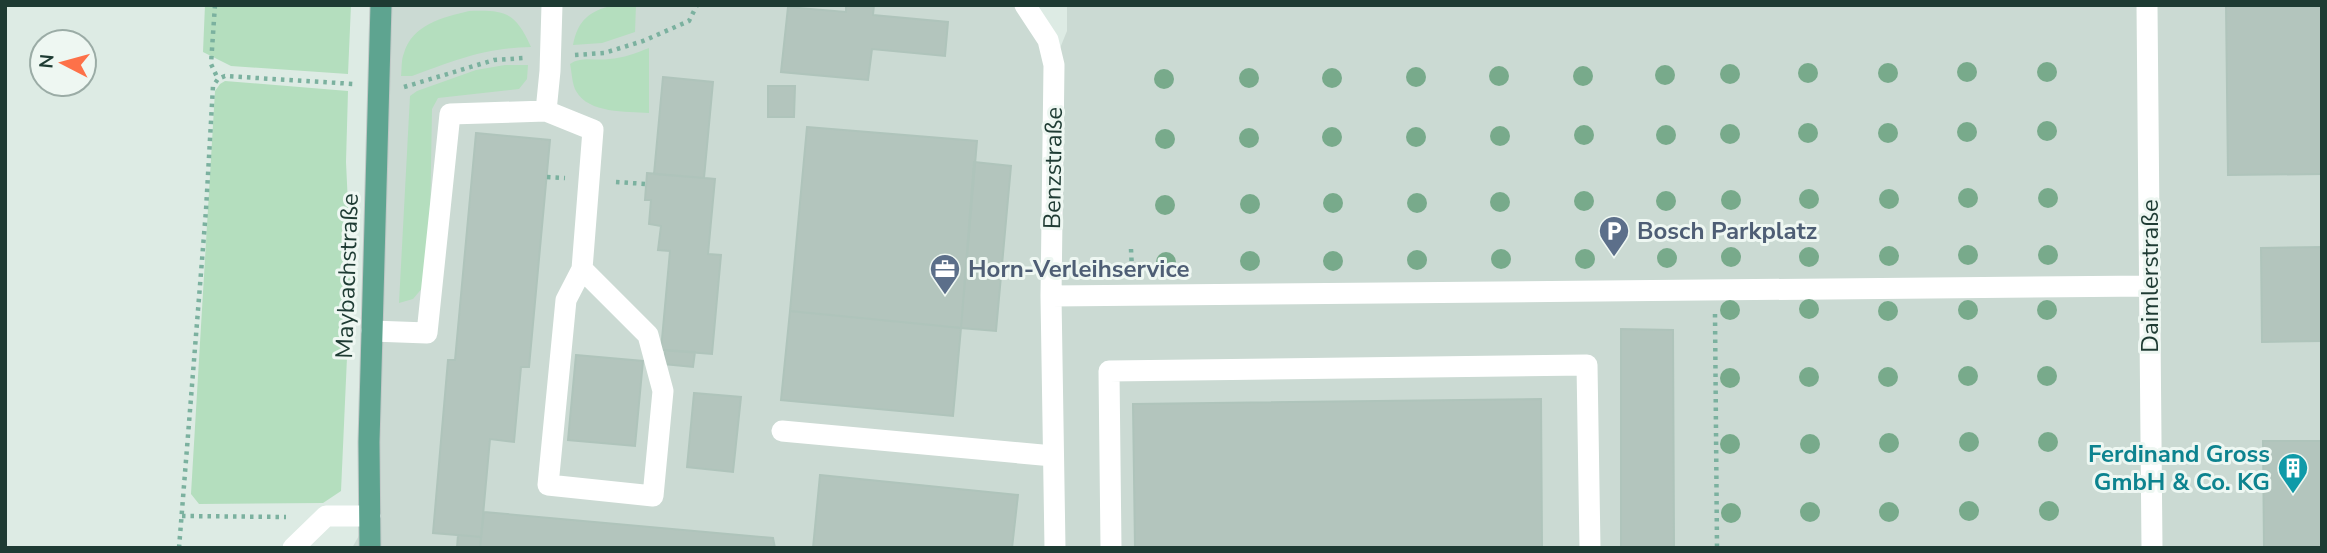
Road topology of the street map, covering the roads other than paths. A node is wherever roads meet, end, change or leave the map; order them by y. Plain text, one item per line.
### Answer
1 (381, 5) edge
2 (552, 5) edge
3 (1025, 5) edge
4 (1046, 5) edge
5 (2147, 5) edge
6 (1048, 40) junction
7 (546, 111) junction
8 (582, 269) junction
9 (2150, 286) junction
10 (1051, 296) junction
11 (372, 331) junction
12 (782, 431) dead end
13 (1053, 456) junction
14 (370, 516) junction
15 (293, 548) edge
16 (370, 548) edge
17 (1055, 548) edge
18 (1111, 548) edge
19 (1590, 548) edge
20 (2152, 548) edge

1 - 11 main road, Maybachstraße
2 - 7 street
3 - 6 street, Benzstraße
4 - 6 street
5 - 9 street, Daimlerstraße
6 - 10 street, Benzstraße
7 - 8 street
7 - 11 street
8 - 8 street
9 - 10 street
9 - 20 street, Daimlerstraße
10 - 13 street, Benzstraße
11 - 14 main road, Maybachstraße
12 - 13 street
13 - 17 street, Benzstraße
14 - 15 street
14 - 16 main road, Maybachstraße
18 - 19 street

